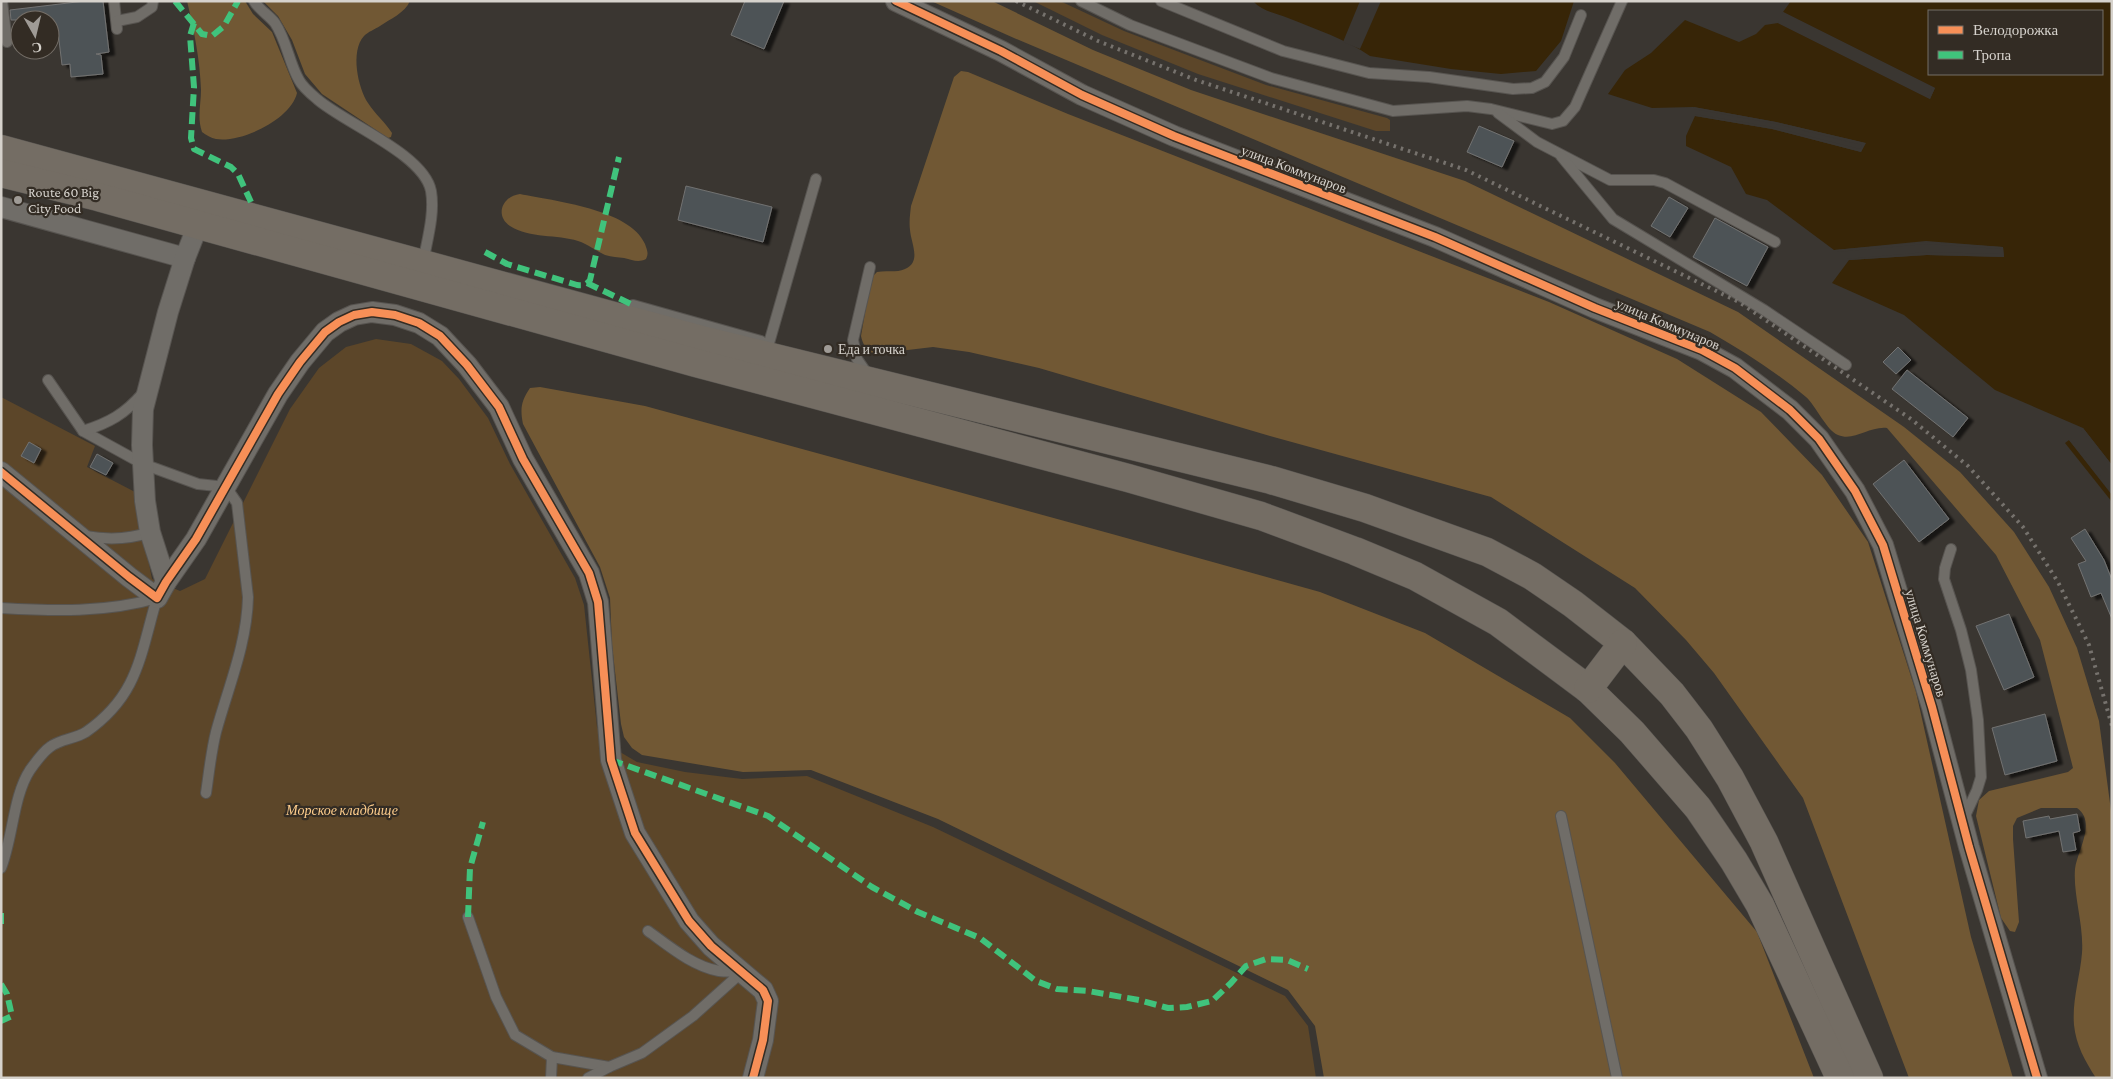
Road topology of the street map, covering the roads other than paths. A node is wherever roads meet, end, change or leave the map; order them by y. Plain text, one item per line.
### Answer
1 (2, 1) edge
2 (114, 1) edge
3 (153, 1) edge
4 (254, 1) edge
5 (896, 1) edge
6 (1081, 1) edge
7 (1161, 1) edge
8 (1622, 1) edge
9 (1581, 15) dead end
10 (7, 42) dead end
11 (1491, 108) junction
12 (1, 149) edge
13 (1561, 156) junction
14 (1, 172) edge
15 (816, 179) dead end
16 (1, 207) edge
17 (198, 225) junction
18 (1775, 242) dead end
19 (185, 258) junction
20 (423, 264) junction
21 (870, 267) dead end
22 (633, 305) dead end
23 (835, 362) dead end
24 (1846, 365) dead end
25 (870, 376) junction
26 (48, 380) dead end
27 (147, 389) junction
28 (83, 431) junction
29 (143, 464) junction
30 (1, 472) edge
31 (226, 487) junction
32 (150, 532) junction
33 (77, 535) junction
34 (1951, 549) dead end
35 (161, 590) junction
36 (1, 608) edge
37 (1623, 643) junction
38 (1588, 690) junction
39 (206, 793) dead end
40 (1560, 816) dead end
41 (1963, 820) junction
42 (1, 868) edge
43 (468, 917) dead end
44 (648, 930) dead end
45 (742, 972) junction
46 (552, 1057) junction
47 (609, 1067) junction
48 (551, 1078) edge
49 (588, 1078) edge
50 (753, 1078) edge
51 (1617, 1078) edge
52 (1840, 1078) edge
53 (1869, 1078) edge
54 (2037, 1078) edge

1 - 10 lane
2 - 3 lane
4 - 20 lane
5 - 41 street, улица Коммунаров
6 - 11 lane
7 - 9 lane
8 - 11 lane
11 - 13 lane
12 - 20 highway
13 - 18 lane
13 - 24 lane
14 - 17 highway
15 - 22 lane
16 - 19 street
17 - 19 street
17 - 38 highway
19 - 27 street
20 - 25 highway
21 - 25 lane
23 - 25 lane
25 - 37 highway
26 - 28 lane
27 - 28 lane
27 - 29 street
28 - 29 lane
29 - 31 lane
29 - 32 street
30 - 33 street
31 - 35 street
31 - 39 lane
31 - 45 street
32 - 33 lane
32 - 35 street
33 - 35 street
34 - 41 lane
35 - 36 lane
35 - 42 lane
37 - 38 highway
37 - 53 highway
38 - 52 highway
40 - 51 lane
41 - 54 street, улица Коммунаров
43 - 46 lane
44 - 45 lane
45 - 47 lane
45 - 50 street
46 - 47 lane
46 - 48 lane
47 - 49 lane

